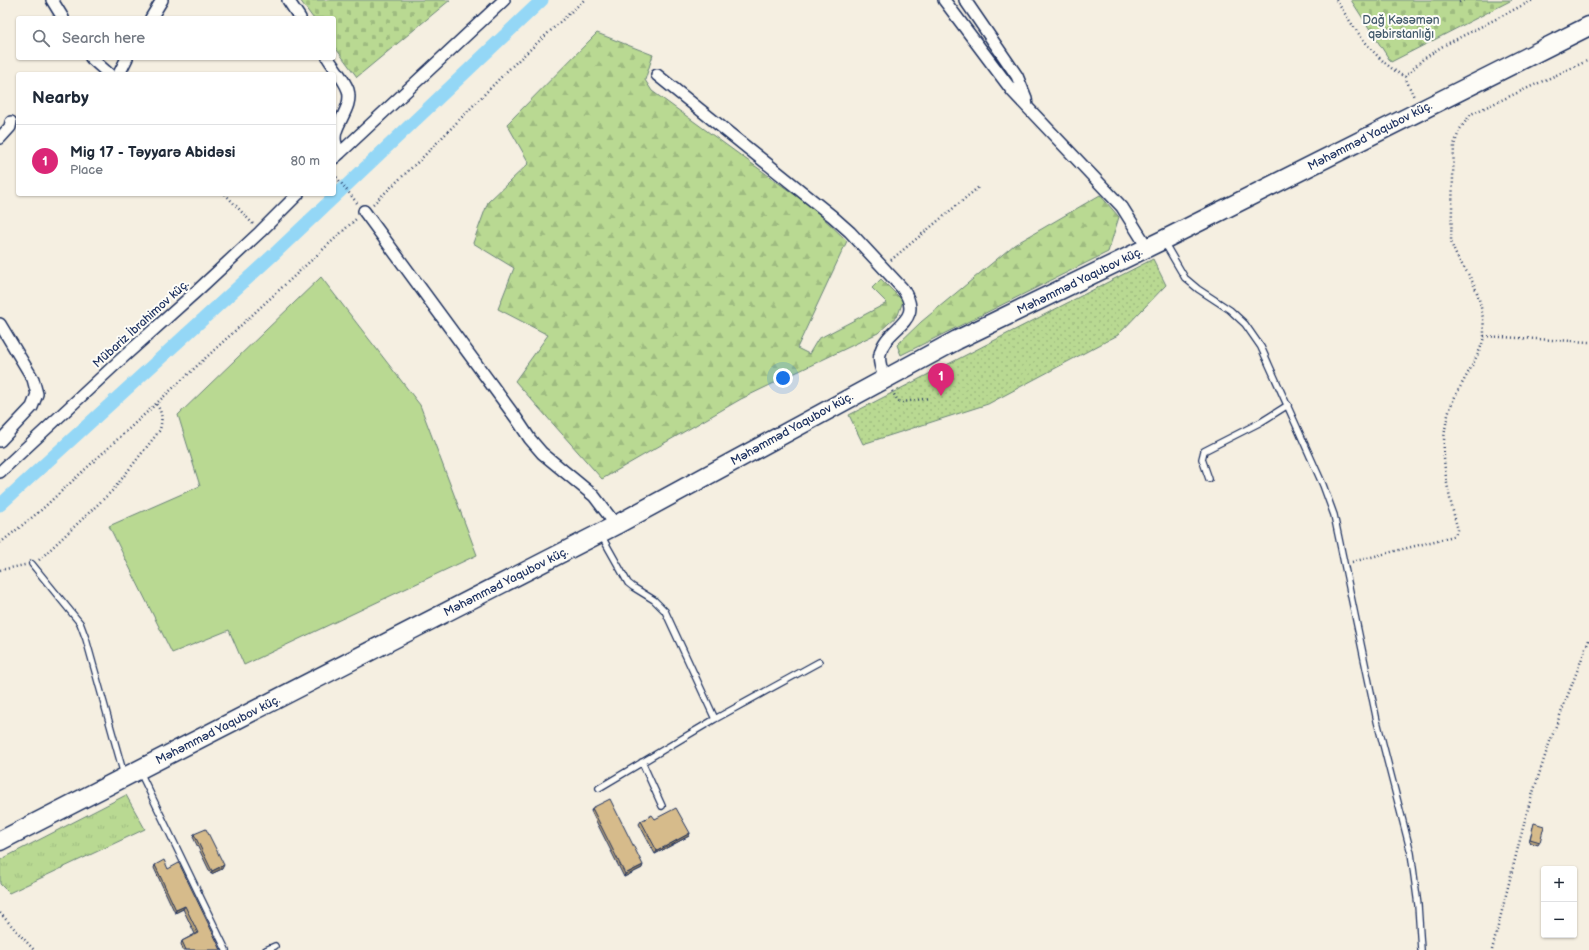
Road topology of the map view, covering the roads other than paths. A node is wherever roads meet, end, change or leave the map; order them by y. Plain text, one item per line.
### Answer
1 (52, 0) edge
2 (162, 0) edge
3 (288, 0) edge
4 (504, 0) edge
5 (944, 0) edge
6 (965, 0) edge
7 (63, 16) edge
8 (152, 16) edge
9 (299, 16) edge
10 (1589, 26) edge
11 (93, 60) edge
12 (126, 60) edge
13 (329, 60) edge
14 (107, 72) edge
15 (120, 72) edge
16 (657, 76) dead end
17 (1027, 107) junction
18 (15, 121) edge
19 (0, 124) edge
20 (336, 132) edge
21 (0, 138) edge
22 (337, 155) edge
23 (296, 196) edge
24 (364, 211) road end
25 (1163, 240) junction
26 (1147, 248) junction
27 (0, 324) edge
28 (885, 379) junction
29 (1288, 405) junction
30 (0, 441) edge
31 (0, 472) edge
32 (1209, 479) dead end
33 (616, 525) junction
34 (600, 533) junction
35 (32, 564) road end
36 (819, 662) dead end
37 (715, 719) junction
38 (642, 762) junction
39 (132, 773) junction
40 (599, 788) dead end
41 (662, 806) dead end
42 (0, 841) edge
43 (275, 946) dead end
44 (226, 950) edge
45 (266, 950) edge
46 (1421, 950) edge

1 - 7 street
2 - 8 street
3 - 9 street
4 - 22 street
5 - 17 street
6 - 17 street
10 - 25 main road, Məhəmməd Yaqubov küç.
11 - 14 street
12 - 15 street
13 - 20 street
16 - 28 street
17 - 26 street
18 - 19 street
18 - 21 street
23 - 31 street, Mübariz İbrahimov küç.
24 - 33 street
25 - 26 main road, Məhəmməd Yaqubov küç.
25 - 29 lane
26 - 28 main road, Məhəmməd Yaqubov küç.
27 - 30 street
28 - 33 main road, Məhəmməd Yaqubov küç.
29 - 32 lane
29 - 46 lane
33 - 34 main road, Məhəmməd Yaqubov küç.
34 - 37 lane
34 - 39 main road, Məhəmməd Yaqubov küç.
35 - 39 lane
36 - 37 lane
37 - 38 lane
38 - 40 lane
38 - 41 lane
39 - 42 main road, Məhəmməd Yaqubov küç.
39 - 44 lane
43 - 45 lane

